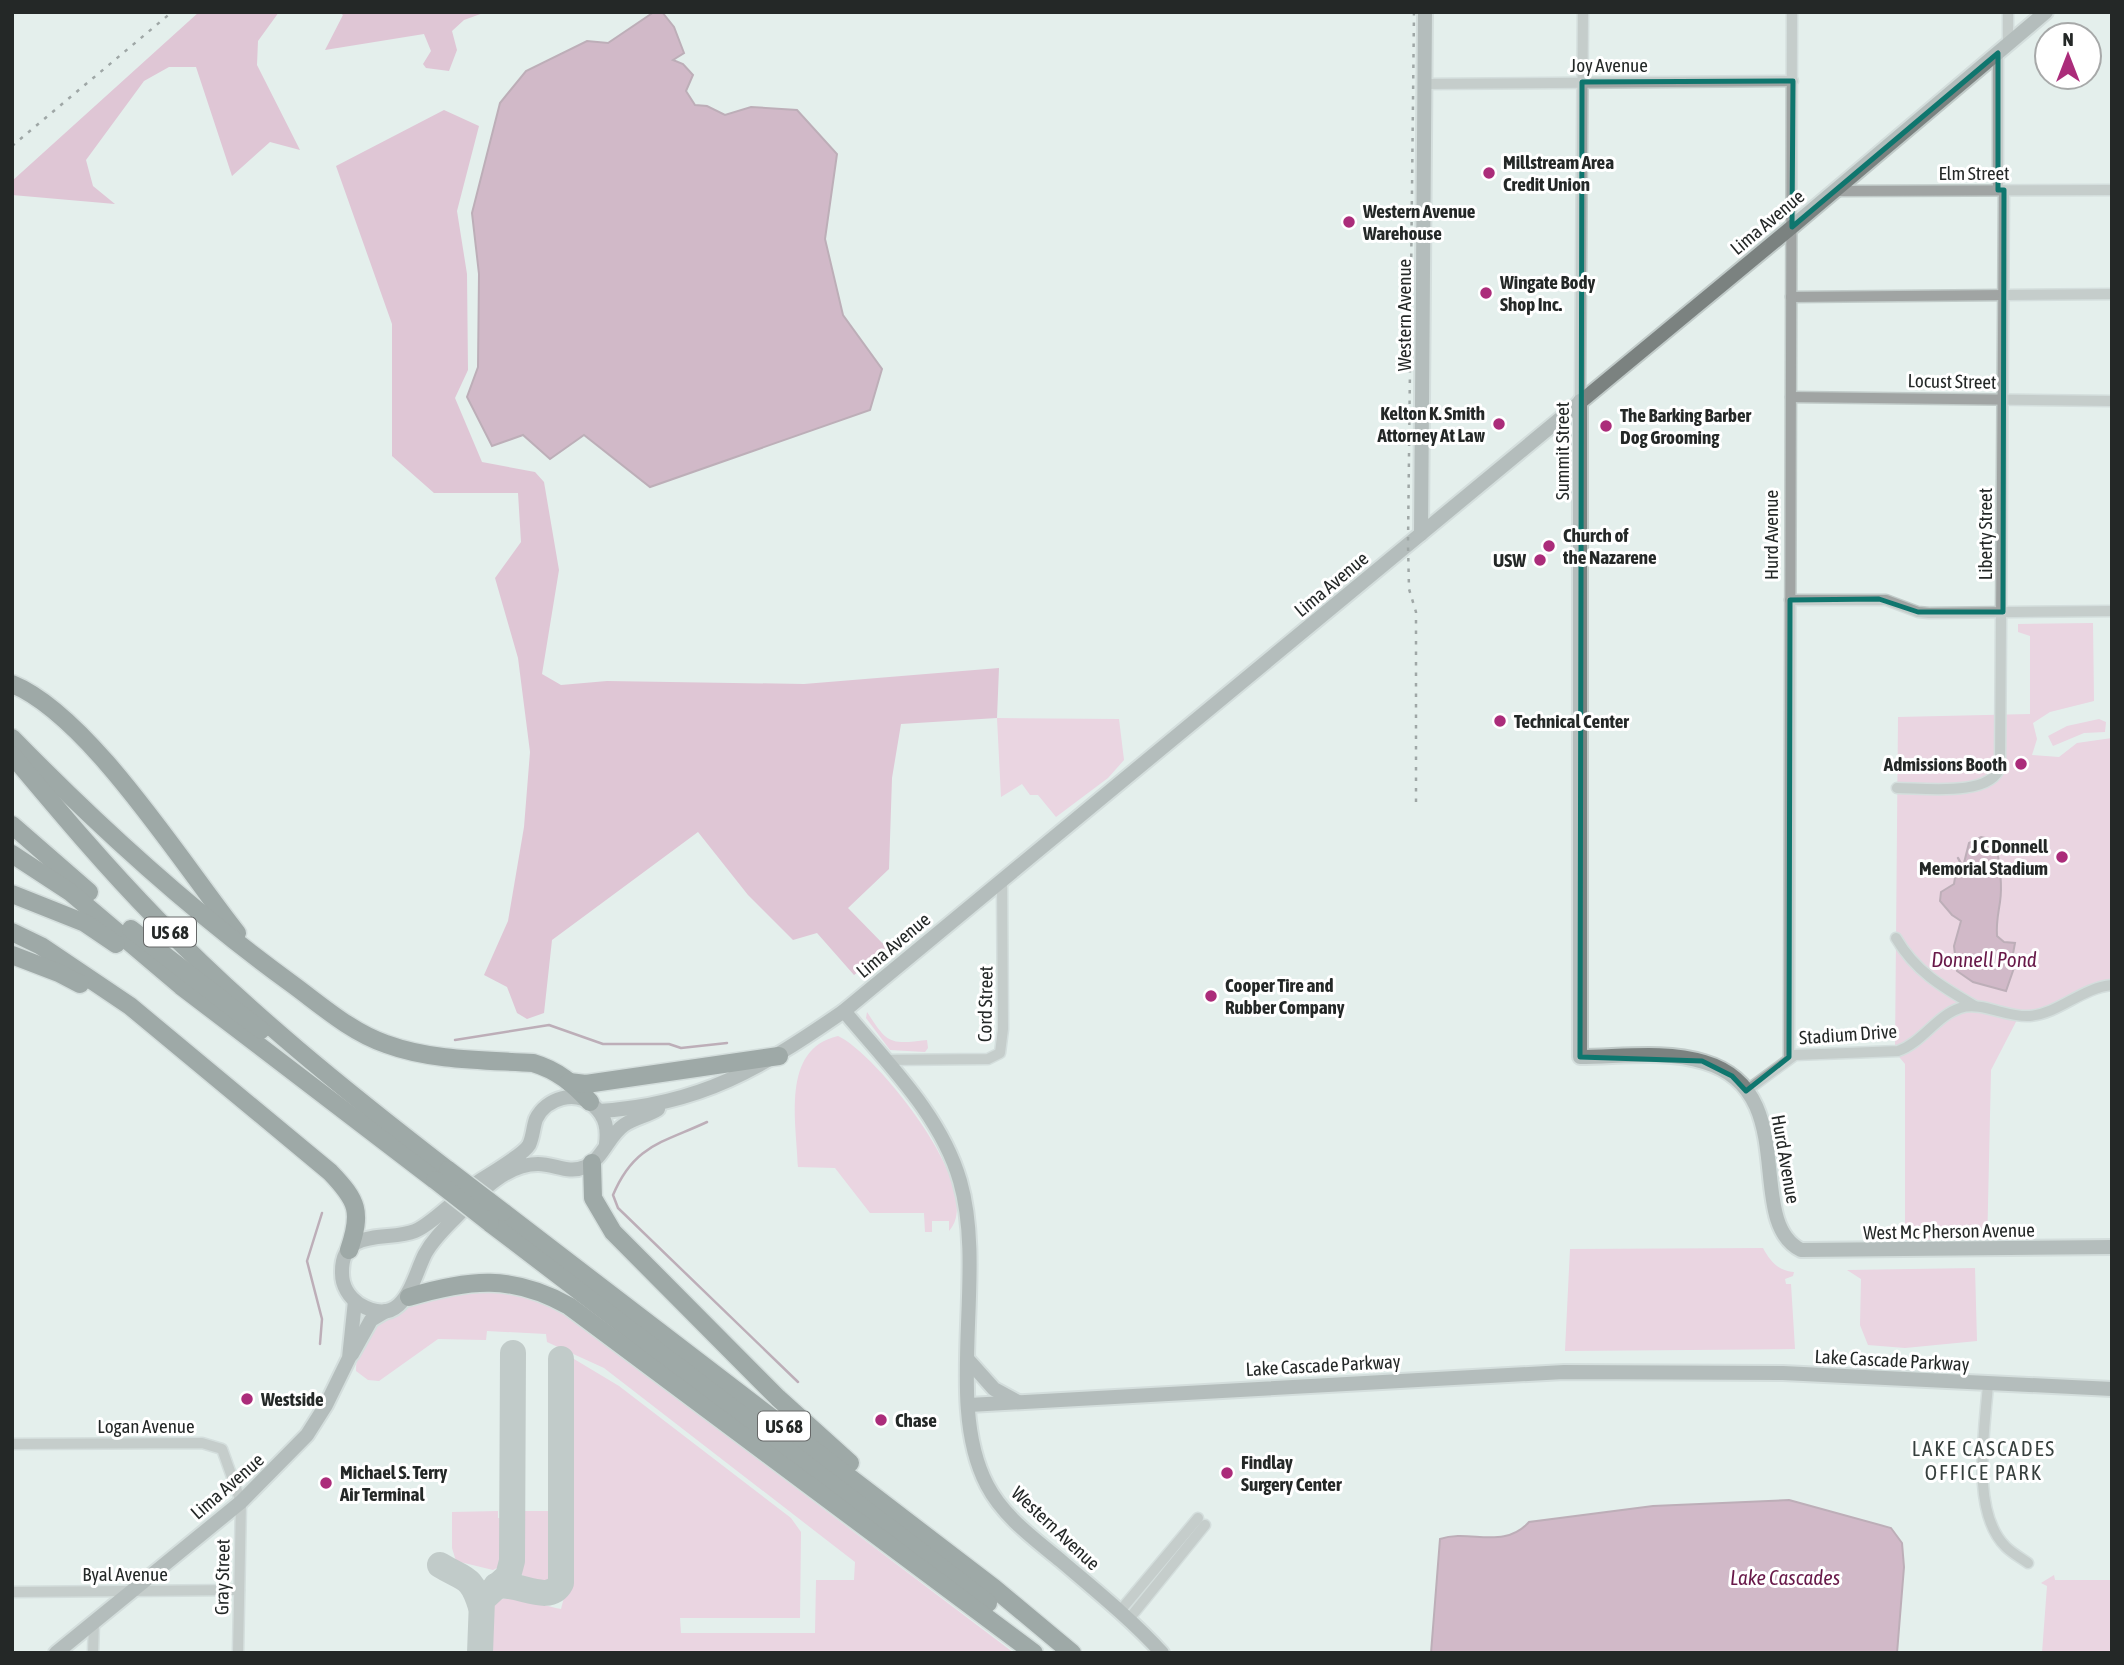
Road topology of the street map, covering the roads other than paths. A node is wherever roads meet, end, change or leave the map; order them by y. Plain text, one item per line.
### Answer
1 (1425, 12) edge
2 (1583, 12) edge
3 (1792, 12) edge
4 (2008, 12) edge
5 (2046, 12) edge
6 (2003, 49) junction
7 (1793, 81) junction
8 (1582, 82) junction
9 (1425, 84) junction
10 (2001, 190) junction
11 (2112, 190) edge
12 (1836, 191) junction
13 (1792, 227) junction
14 (2112, 294) edge
15 (2004, 295) junction
16 (1791, 297) junction
17 (1791, 397) junction
18 (2004, 399) junction
19 (1580, 401) junction
20 (2112, 401) edge
21 (1421, 534) junction
22 (1790, 600) junction
23 (2112, 611) edge
24 (2003, 612) junction
25 (12, 684) edge
26 (12, 738) edge
27 (12, 755) edge
28 (1897, 788) dead end
29 (12, 825) edge
30 (12, 854) edge
31 (1002, 880) junction
32 (12, 894) edge
33 (12, 932) edge
34 (1896, 938) dead end
35 (12, 955) edge
36 (259, 960) junction
37 (2112, 985) edge
38 (181, 986) junction
39 (1975, 1006) junction
40 (844, 1011) junction
41 (167, 1037) junction
42 (779, 1056) junction
43 (1580, 1057) joint
44 (1789, 1057) junction
45 (884, 1060) junction
46 (569, 1082) junction
47 (1746, 1091) junction
48 (346, 1092) junction
49 (671, 1101) junction
50 (595, 1107) junction
51 (606, 1144) junction
52 (592, 1163) junction
53 (442, 1175) junction
54 (1790, 1243) joint
55 (2112, 1247) edge
56 (349, 1251) junction
57 (408, 1297) junction
58 (355, 1301) junction
59 (388, 1309) junction
60 (349, 1358) junction
61 (969, 1361) junction
62 (1988, 1384) junction
63 (2112, 1390) edge
64 (1020, 1402) junction
65 (969, 1405) junction
66 (12, 1444) edge
67 (241, 1502) junction
68 (1202, 1522) dead end
69 (2028, 1563) dead end
70 (239, 1590) junction
71 (12, 1592) edge
72 (131, 1592) junction
73 (1124, 1615) junction
74 (94, 1622) junction
75 (1061, 1650) edge
76 (56, 1653) edge
77 (93, 1653) edge
78 (239, 1653) edge
79 (1034, 1653) edge
80 (1162, 1653) edge

1 - 9 street, Western Avenue
2 - 8 street, Summit Street
3 - 7 street, Hurd Avenue
4 - 6 street, Liberty Street
5 - 6 street, Lima Avenue
6 - 10 street, Liberty Street
6 - 12 street, Lima Avenue
7 - 8 street, Joy Avenue
7 - 13 street, Hurd Avenue
8 - 9 street, Joy Avenue
8 - 19 street, Summit Street
9 - 21 street, Western Avenue
10 - 11 street, Elm Street
10 - 12 street, Elm Street
10 - 15 street, Liberty Street
12 - 13 street, Lima Avenue
13 - 16 street, Hurd Avenue
13 - 19 street, Lima Avenue
14 - 15 street
15 - 16 street
15 - 18 street, Liberty Street
16 - 17 street, Hurd Avenue
17 - 18 street, Locust Street
17 - 22 street, Hurd Avenue
18 - 20 street, Locust Street
18 - 24 street, Liberty Street
19 - 21 street, Lima Avenue
19 - 43 street, Summit Street
21 - 31 street, Lima Avenue
22 - 24 street
22 - 44 street, Hurd Avenue
23 - 24 street
24 - 28 street, Liberty Street
25 - 36 highway
26 - 36 highway
27 - 48 highway, US 68
29 - 48 highway
30 - 38 highway
31 - 40 street, Lima Avenue
31 - 45 street, Cord Street
32 - 38 highway, US 68
33 - 41 highway
34 - 39 street
35 - 41 highway
36 - 46 highway
37 - 39 street
38 - 53 highway, US 68
39 - 44 street, Stadium Drive
40 - 42 street, Lima Avenue
40 - 45 street
41 - 56 highway
42 - 46 highway
42 - 49 street, Lima Avenue
43 - 47 street, Hurd Avenue
44 - 47 street, Stadium Drive
45 - 61 street
46 - 50 highway
47 - 54 street, Hurd Avenue
48 - 53 highway, US 68
49 - 50 street, Lima Avenue
49 - 51 street
50 - 51 street
50 - 56 street, Lima Avenue
51 - 52 street
52 - 57 street
52 - 75 highway
53 - 75 highway, US 68, bridge
54 - 55 street, West Mc Pherson Avenue
56 - 58 street
57 - 59 street
57 - 79 highway
58 - 59 street
58 - 60 street, Lima Avenue
59 - 60 street
60 - 67 street, Lima Avenue
61 - 64 street
61 - 65 street
62 - 63 street, Lake Cascade Parkway
62 - 64 street, Lake Cascade Parkway
62 - 69 street
64 - 65 street, Lake Cascade Parkway
65 - 73 street, Western Avenue
66 - 67 street, Logan Avenue
67 - 70 street, Gray Street
67 - 72 street, Lima Avenue
68 - 73 street
70 - 72 street, Byal Avenue
70 - 78 street, Gray Street
71 - 72 street, Byal Avenue
72 - 74 street, Lima Avenue
73 - 80 street, Western Avenue
74 - 76 street, Lima Avenue
74 - 77 street

